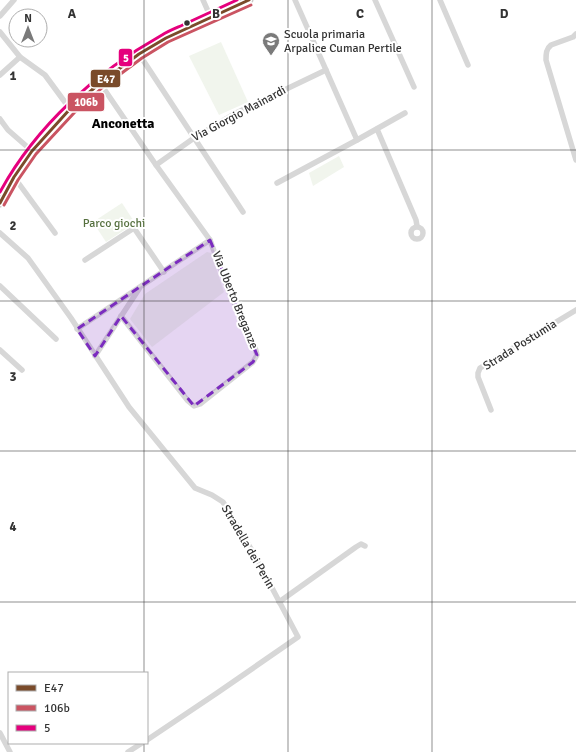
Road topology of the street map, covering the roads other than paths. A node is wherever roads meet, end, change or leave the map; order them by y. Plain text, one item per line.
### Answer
1 (14, 0) edge
2 (203, 0) edge
3 (249, 0) edge
4 (295, 0) edge
5 (375, 0) edge
6 (440, 0) edge
7 (0, 16) edge
8 (211, 18) junction
9 (0, 32) edge
10 (576, 34) edge
11 (139, 54) junction
12 (20, 57) junction
13 (468, 65) dead end
14 (326, 70) junction
15 (0, 75) edge
16 (100, 83) junction
17 (414, 87) dead end
18 (70, 110) junction
19 (405, 113) dead end
20 (0, 120) edge
21 (377, 129) junction
22 (194, 138) junction
23 (357, 140) junction
24 (32, 151) junction
25 (576, 160) edge
26 (156, 165) junction
27 (14, 177) junction
28 (277, 183) dead end
29 (0, 202) edge
30 (243, 212) dead end
31 (417, 226) dead end
32 (0, 233) edge
33 (55, 233) dead end
34 (210, 240) junction
35 (85, 260) dead end
36 (164, 272) junction
37 (0, 286) edge
38 (141, 287) junction
39 (576, 310) edge
40 (121, 316) junction
41 (77, 329) junction
42 (56, 339) dead end
43 (0, 350) edge
44 (95, 356) junction
45 (22, 370) dead end
46 (491, 410) dead end
47 (365, 546) dead end
48 (279, 602) junction
49 (0, 733) edge
50 (148, 739) edge
51 (140, 744) edge
52 (10, 752) edge
53 (128, 752) edge

1 - 7 street
2 - 8 street
3 - 8 main road
4 - 14 street
5 - 17 street
6 - 13 street
8 - 11 main road
9 - 12 street
10 - 25 street
11 - 16 main road
11 - 22 street
12 - 15 street
12 - 18 street
14 - 22 street, Via Giorgio Mainardi
14 - 23 street
16 - 18 main road
16 - 26 street
18 - 24 main road
19 - 21 street
20 - 24 street
21 - 23 street
21 - 31 street
22 - 26 street, Via Giorgio Mainardi
22 - 30 street
23 - 28 street
24 - 27 main road
26 - 34 street
27 - 29 main road
27 - 33 street
32 - 41 street, Stradella dei Perin
34 - 36 street
34 - 40 street, Via Uberto Breganze
35 - 36 street
36 - 38 street
37 - 42 street
38 - 40 street
38 - 41 street
39 - 46 street, Strada Postumia
40 - 44 street
41 - 44 street, Stradella dei Perin
43 - 45 street
44 - 48 street, Stradella dei Perin
47 - 48 street
48 - 50 street, Stradella dei Perin
49 - 52 street
51 - 53 street

